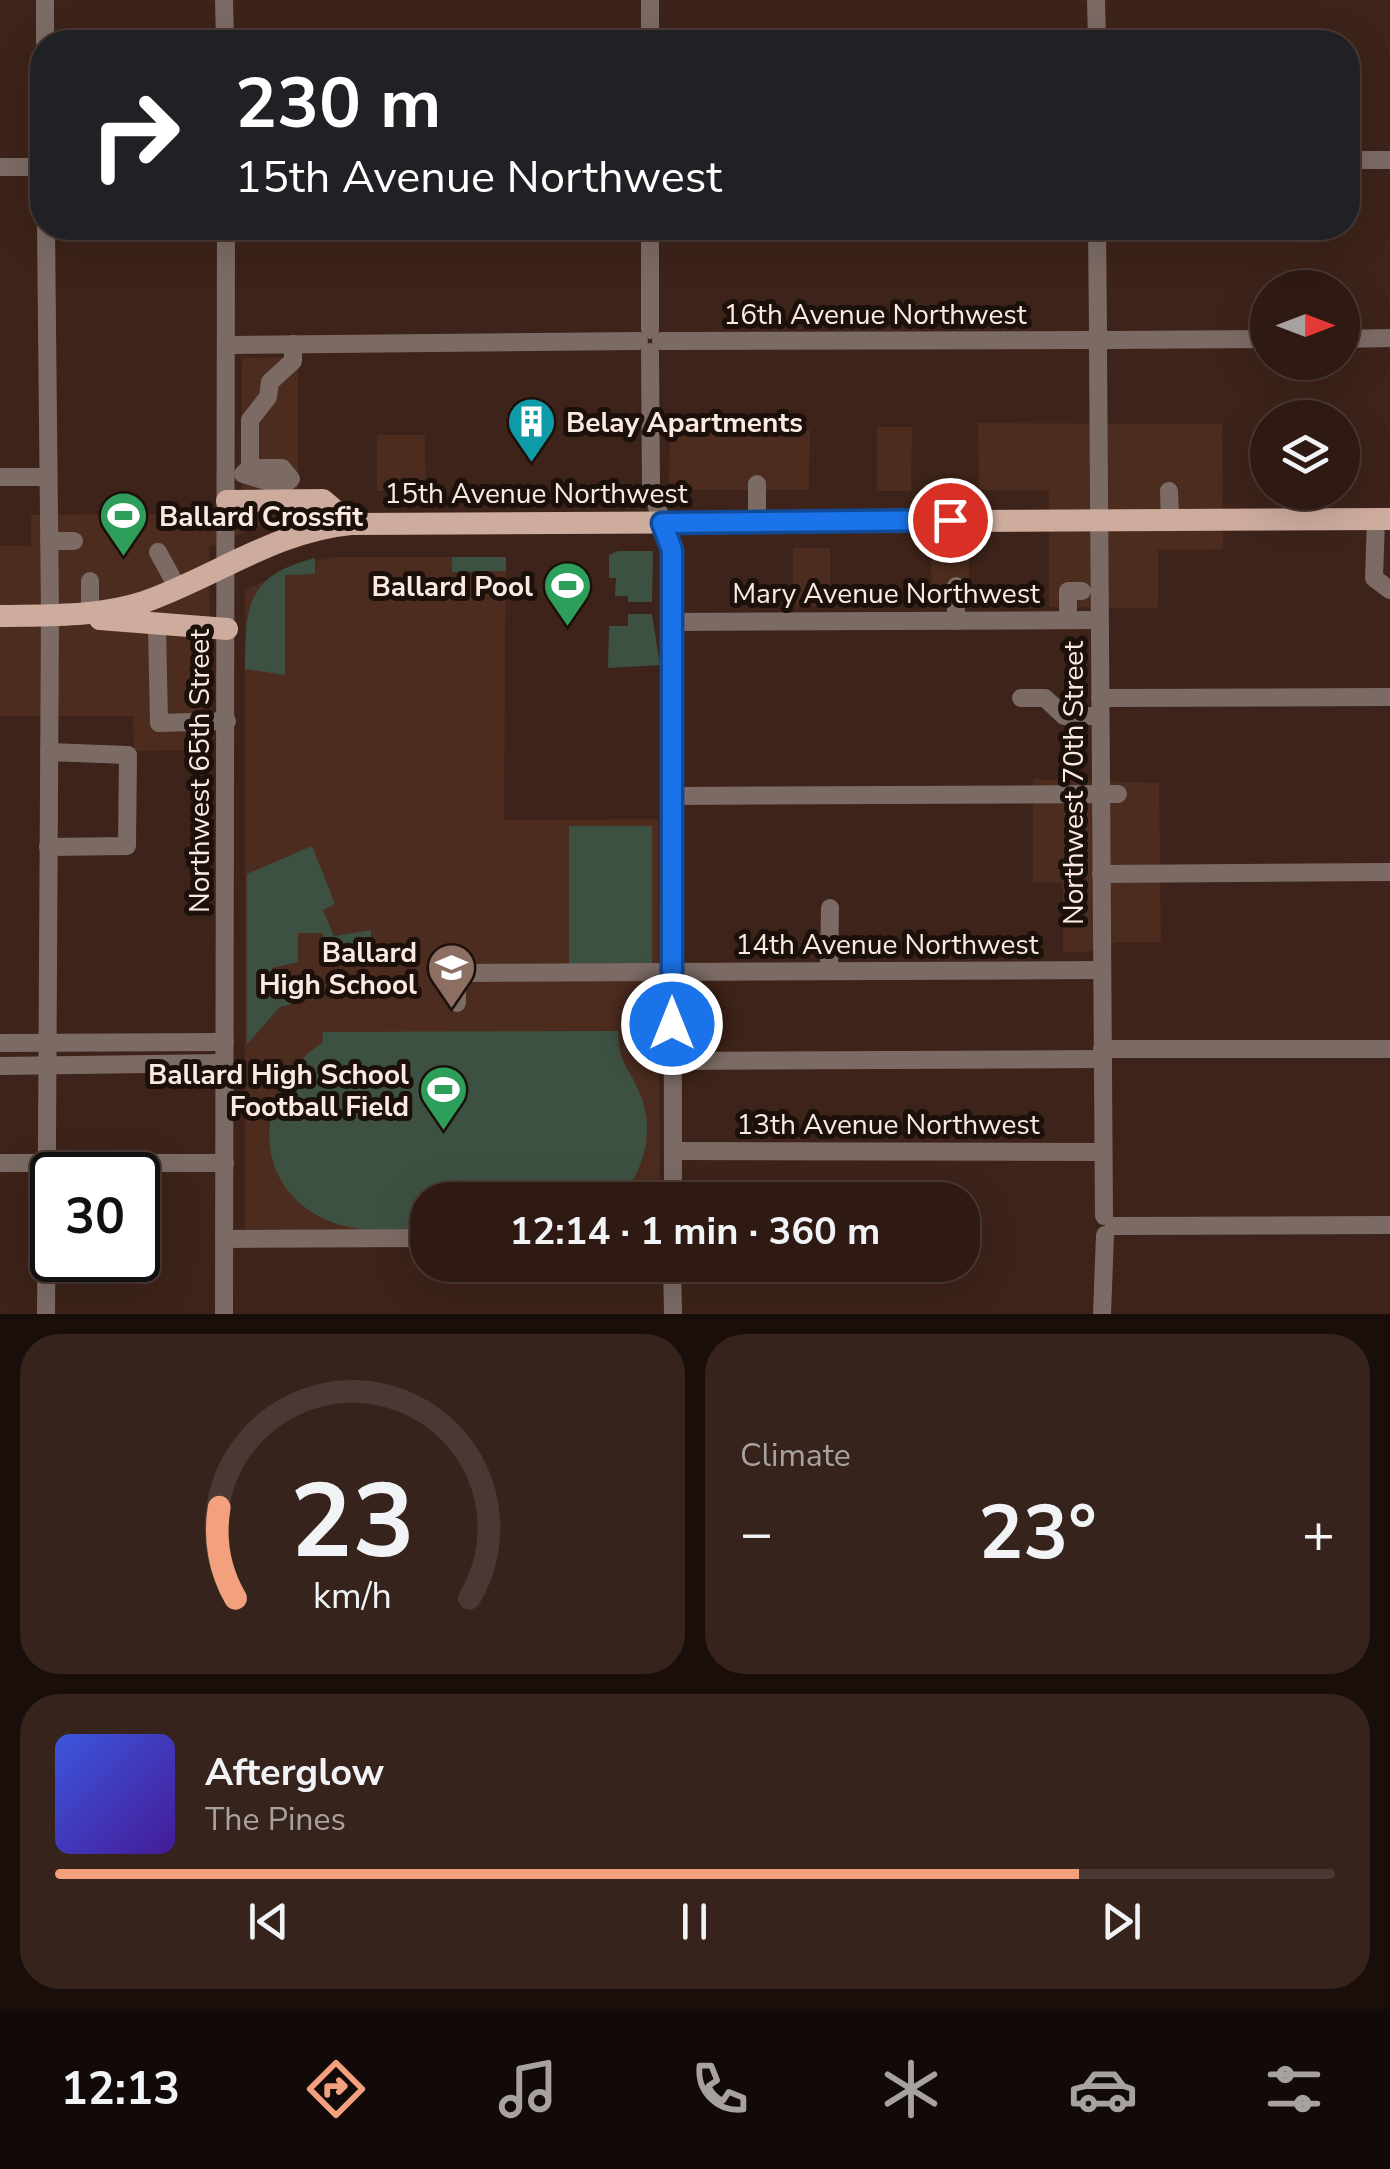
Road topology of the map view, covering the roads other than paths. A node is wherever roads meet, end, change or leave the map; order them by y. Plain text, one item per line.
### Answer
1 (45, 0) edge
2 (224, 0) edge
3 (650, 0) edge
4 (1096, 0) edge
5 (45, 30) edge
6 (225, 30) edge
7 (650, 30) edge
8 (1096, 30) edge
9 (1360, 160) edge
10 (1390, 160) edge
11 (0, 167) edge
12 (30, 167) edge
13 (46, 240) edge
14 (226, 240) edge
15 (650, 240) edge
16 (1097, 240) edge
17 (1390, 338) edge
18 (1250, 339) edge
19 (1360, 339) edge
20 (1098, 340) junction
21 (650, 341) junction
22 (293, 344) junction
23 (226, 345) junction
24 (227, 420) junction
25 (250, 420) junction
26 (240, 472) junction
27 (0, 477) edge
28 (48, 477) junction
29 (757, 484) dead end
30 (1169, 490) dead end
31 (287, 493) junction
32 (227, 501) junction
33 (1100, 519) junction
34 (1170, 519) junction
35 (1383, 519) edge
36 (757, 522) junction
37 (662, 523) junction
38 (351, 524) junction
39 (49, 541) junction
40 (74, 542) dead end
41 (158, 552) dead end
42 (227, 563) junction
43 (90, 581) dead end
44 (956, 586) dead end
45 (177, 587) junction
46 (1390, 590) edge
47 (1082, 591) dead end
48 (71, 614) junction
49 (0, 616) edge
50 (1068, 620) junction
51 (1100, 620) junction
52 (956, 621) junction
53 (672, 622) junction
54 (156, 626) junction
55 (227, 628) junction
56 (1390, 697) edge
57 (1021, 698) dead end
58 (1100, 707) junction
59 (227, 721) junction
60 (48, 752) junction
61 (1109, 794) junction
62 (672, 796) junction
63 (48, 846) junction
64 (1390, 872) edge
65 (1101, 874) junction
66 (830, 908) dead end
67 (1102, 970) junction
68 (829, 971) junction
69 (672, 972) junction
70 (457, 1003) dead end
71 (225, 1042) junction
72 (0, 1043) edge
73 (46, 1043) junction
74 (1390, 1050) edge
75 (1102, 1054) junction
76 (672, 1061) junction
77 (225, 1063) junction
78 (0, 1066) edge
79 (46, 1066) junction
80 (673, 1151) junction
81 (46, 1152) edge
82 (1103, 1152) junction
83 (0, 1162) edge
84 (30, 1162) edge
85 (160, 1163) edge
86 (225, 1163) junction
87 (672, 1182) edge
88 (1108, 1225) junction
89 (1390, 1225) edge
90 (410, 1238) edge
91 (224, 1239) junction
92 (46, 1282) edge
93 (672, 1282) edge
94 (672, 1313) edge
95 (46, 1314) edge
96 (224, 1314) edge
97 (1102, 1314) edge

1 - 5 street
2 - 6 street
3 - 7 street
4 - 8 street
9 - 10 street
11 - 12 street
13 - 28 street
14 - 23 street, Northwest 65th Street
15 - 21 street
16 - 20 street, Northwest 70th Street
17 - 19 street
18 - 20 street, 16th Avenue Northwest
20 - 21 street, 16th Avenue Northwest
20 - 33 street, Northwest 70th Street
21 - 22 street, 16th Avenue Northwest
21 - 37 street
22 - 23 street, 16th Avenue Northwest
22 - 25 street
23 - 24 street, Northwest 65th Street
24 - 25 street
24 - 26 street, Northwest 65th Street
25 - 26 street
26 - 31 street
26 - 32 street, Northwest 65th Street
27 - 28 street
28 - 39 street
29 - 36 street
30 - 34 street
31 - 32 main road
31 - 38 main road
32 - 42 street, Northwest 65th Street
33 - 34 main road, 15th Avenue Northwest
33 - 36 main road, 15th Avenue Northwest
33 - 51 street, Northwest 70th Street
34 - 35 main road, 15th Avenue Northwest
35 - 46 street
36 - 37 main road, 15th Avenue Northwest
37 - 38 main road, 15th Avenue Northwest
37 - 53 street
38 - 42 main road, 15th Avenue Northwest
39 - 40 street
39 - 48 street
41 - 45 street
42 - 45 main road, 15th Avenue Northwest
42 - 55 street, Northwest 65th Street
43 - 48 street
44 - 52 street
45 - 48 main road, 15th Avenue Northwest
47 - 50 street
48 - 49 main road, 15th Avenue Northwest
48 - 54 main road
48 - 60 street
50 - 51 street, Mary Avenue Northwest
50 - 52 street, Mary Avenue Northwest
51 - 58 street, Northwest 70th Street
52 - 53 street, Mary Avenue Northwest
53 - 62 street
54 - 55 main road
54 - 59 street
55 - 59 street, Northwest 65th Street
56 - 58 street
57 - 58 street
58 - 61 street, Northwest 70th Street
59 - 71 street, Northwest 65th Street
60 - 63 street
60 - 63 street
61 - 62 street
61 - 65 street, Northwest 70th Street
62 - 69 street
63 - 73 street
64 - 65 street
65 - 67 street, Northwest 70th Street
66 - 68 street
67 - 68 street, 14th Avenue Northwest
67 - 75 street, Northwest 70th Street
68 - 69 street, 14th Avenue Northwest
69 - 70 street, 14th Avenue Northwest
69 - 76 street
71 - 73 street
71 - 77 street, Northwest 65th Street
72 - 73 street
73 - 79 street
74 - 75 street
75 - 76 street
75 - 82 street, Northwest 70th Street
76 - 80 street
77 - 79 street
77 - 86 street, Northwest 65th Street
78 - 79 street
79 - 81 street
80 - 82 street, 13th Avenue Northwest
80 - 87 street
82 - 88 street, Northwest 70th Street
83 - 84 street
85 - 86 street
86 - 91 street, Northwest 65th Street
88 - 89 street
88 - 97 street, Northwest 70th Street
90 - 91 street
91 - 96 street, Northwest 65th Street
92 - 95 street
93 - 94 street

